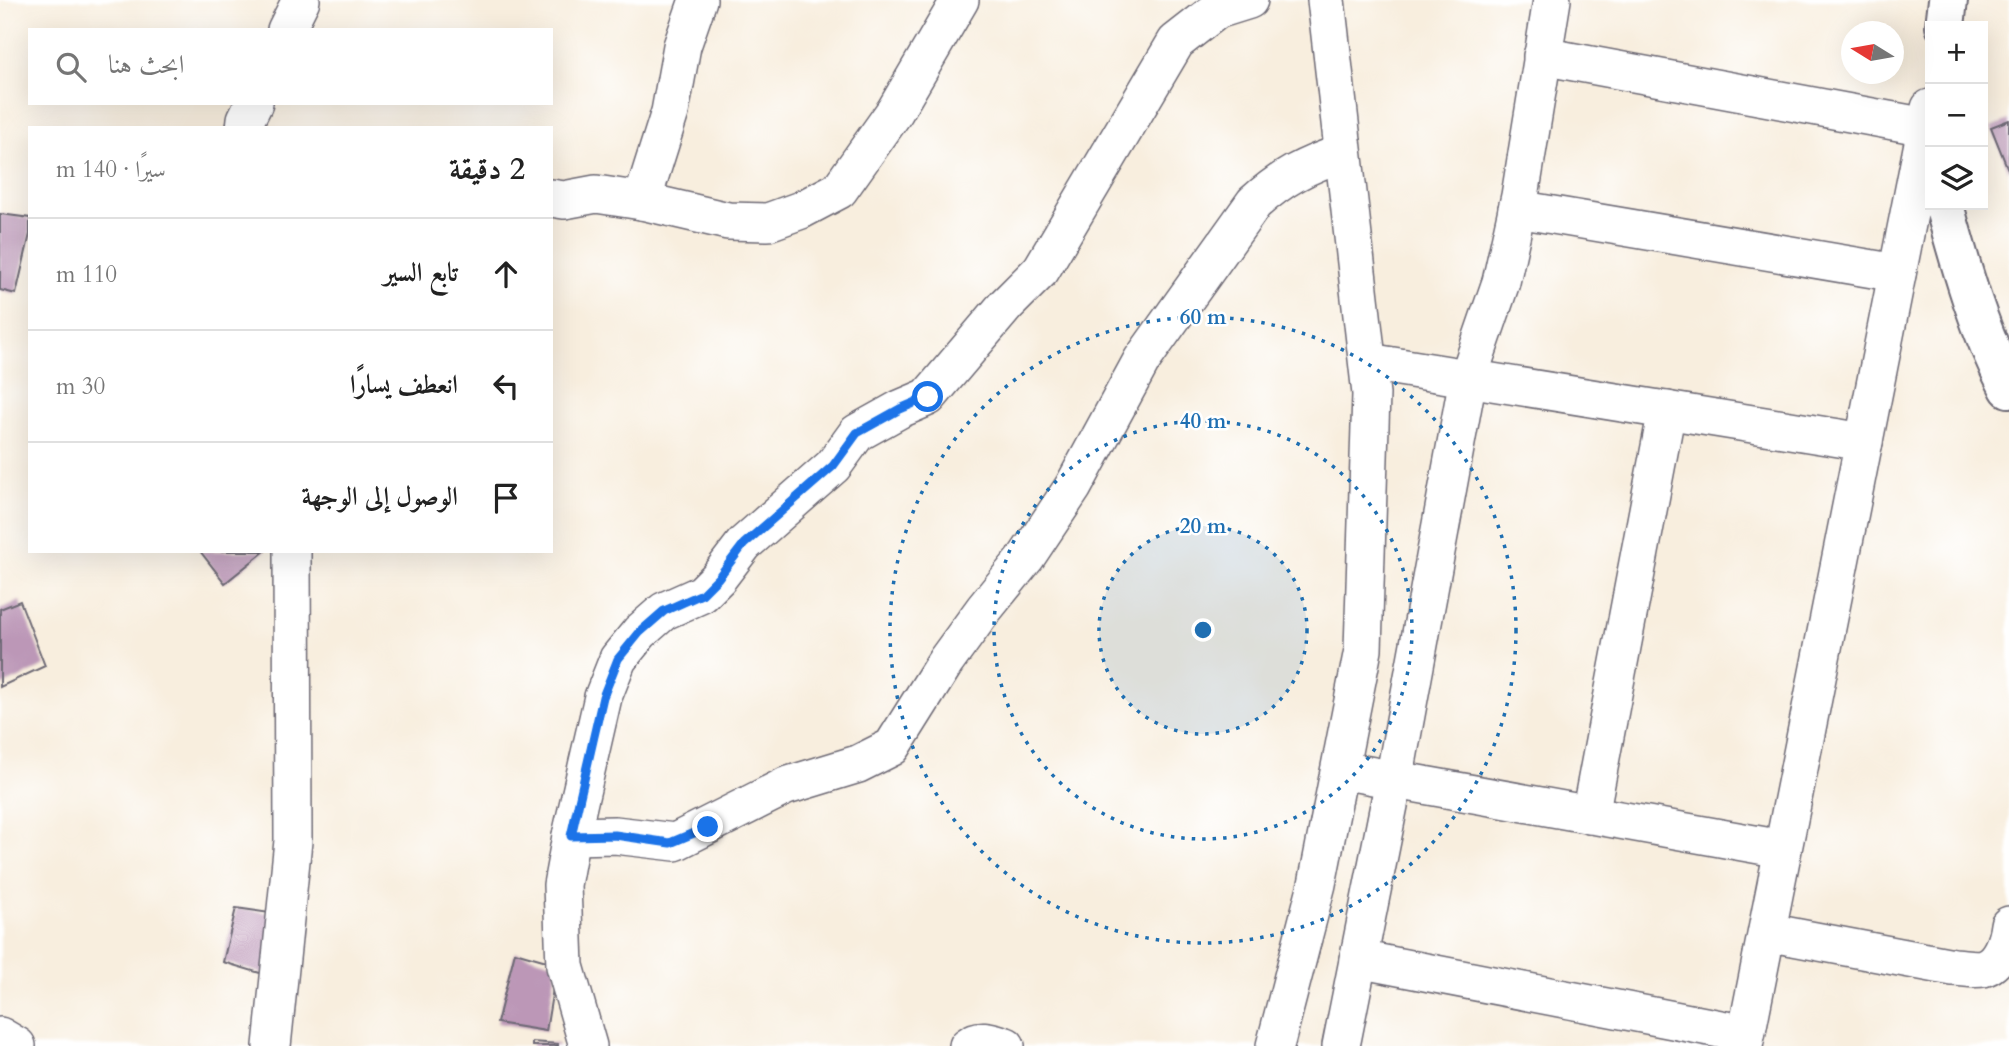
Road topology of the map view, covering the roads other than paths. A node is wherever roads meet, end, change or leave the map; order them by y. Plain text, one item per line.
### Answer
1 (301, 0) edge
2 (698, 0) edge
3 (960, 0) edge
4 (1326, 0) edge
5 (1552, 0) edge
6 (1948, 0) edge
7 (1219, 3) edge
8 (1946, 21) edge
9 (287, 28) edge
10 (1542, 56) junction
11 (253, 105) edge
12 (1925, 118) edge
13 (245, 126) edge
14 (1925, 134) edge
15 (1343, 153) junction
16 (553, 198) edge
17 (642, 201) junction
18 (1517, 209) junction
19 (1945, 210) edge
20 (1898, 273) junction
21 (1368, 362) junction
22 (1468, 378) junction
23 (2009, 388) edge
24 (1667, 411) junction
25 (1864, 442) junction
26 (292, 553) edge
27 (1340, 770) junction
28 (1394, 780) junction
29 (1590, 815) junction
30 (571, 836) junction
31 (1782, 849) junction
32 (2009, 925) edge
33 (1767, 932) junction
34 (1358, 959) junction
35 (0, 1036) edge
36 (1745, 1040) edge
37 (17, 1046) edge
38 (272, 1046) edge
39 (587, 1046) edge
40 (968, 1046) edge
41 (1006, 1046) edge
42 (1275, 1046) edge
43 (1341, 1046) edge

1 - 9 street
2 - 17 street
3 - 17 street
4 - 15 street
5 - 10 street
6 - 8 main road
7 - 30 street
10 - 12 street
10 - 18 street
11 - 13 street
14 - 20 street
15 - 21 street
15 - 30 street
16 - 17 street
18 - 20 street
18 - 22 street
19 - 23 main road
20 - 25 street
21 - 22 street
21 - 27 street
22 - 24 street
22 - 28 street
24 - 25 street
24 - 29 street
25 - 31 street
26 - 38 street
27 - 28 street
27 - 42 street
28 - 29 street
28 - 34 street
29 - 31 street
30 - 39 street
31 - 33 street
32 - 33 street
33 - 36 street
34 - 36 street
34 - 43 street
35 - 37 street
40 - 41 street

